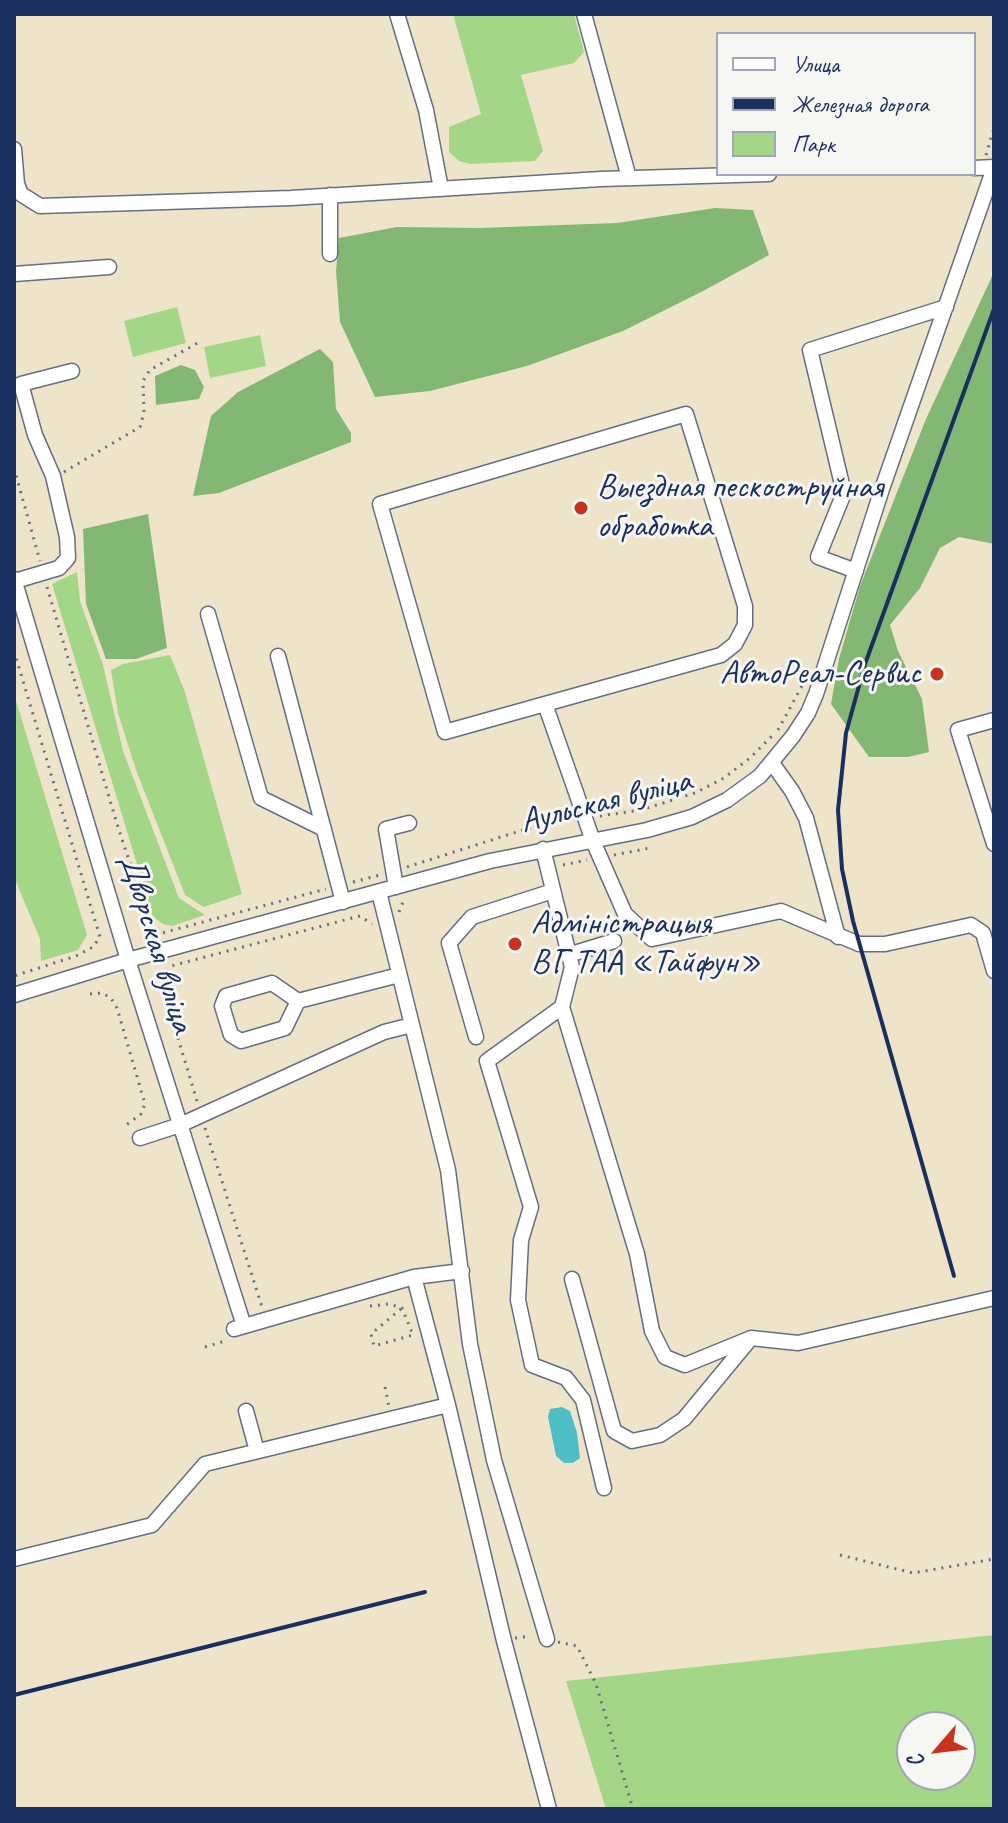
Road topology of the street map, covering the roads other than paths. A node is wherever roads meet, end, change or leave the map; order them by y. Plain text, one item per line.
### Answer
1 (397, 14) edge
2 (584, 14) edge
3 (14, 149) edge
4 (986, 168) edge
5 (716, 176) edge
6 (629, 178) junction
7 (441, 189) junction
8 (330, 195) junction
9 (330, 254) dead end
10 (109, 267) dead end
11 (14, 274) edge
12 (946, 307) junction
13 (72, 371) dead end
14 (856, 571) junction
15 (14, 580) edge
16 (208, 614) dead end
17 (278, 656) dead end
18 (545, 704) junction
19 (994, 720) edge
20 (772, 763) junction
21 (409, 823) dead end
22 (324, 829) junction
23 (593, 841) junction
24 (994, 844) edge
25 (543, 849) junction
26 (396, 887) junction
27 (553, 891) junction
28 (379, 892) junction
29 (343, 902) junction
30 (838, 937) junction
31 (614, 941) dead end
32 (568, 955) junction
33 (128, 960) junction
34 (994, 971) edge
35 (399, 975) junction
36 (14, 995) edge
37 (298, 1001) junction
38 (562, 1007) junction
39 (412, 1025) junction
40 (476, 1037) dead end
41 (180, 1125) junction
42 (140, 1138) dead end
43 (462, 1271) junction
44 (414, 1277) junction
45 (572, 1279) dead end
46 (994, 1298) edge
47 (751, 1338) junction
48 (448, 1405) junction
49 (246, 1411) dead end
50 (257, 1451) junction
51 (604, 1488) dead end
52 (14, 1559) edge
53 (547, 1639) road end
54 (549, 1809) edge

1 - 7 street
2 - 6 street
3 - 8 street
4 - 12 street, Аульская вуліца
5 - 6 street
6 - 7 street
7 - 8 street
8 - 9 street
10 - 11 street
12 - 14 street, Аульская вуліца
12 - 14 street
13 - 15 street
14 - 20 street, Аульская вуліца
15 - 33 street, Дворская вуліца
16 - 22 street
17 - 22 street
18 - 18 street
18 - 23 street
19 - 24 street
20 - 23 street, Аульская вуліца
20 - 30 street
21 - 26 street
22 - 29 street
23 - 25 street, Аульская вуліца
23 - 30 street
25 - 26 street, Аульская вуліца
25 - 27 street
26 - 28 street, Аульская вуліца
27 - 32 street
27 - 40 street
28 - 29 street, Аульская вуліца
28 - 35 street
29 - 33 street, Аульская вуліца
30 - 34 street
31 - 32 street
32 - 38 street
33 - 36 street, Аульская вуліца
33 - 41 street, Дворская вуліца
35 - 37 street
35 - 39 street
37 - 37 street
38 - 47 street
38 - 51 street
39 - 41 street
39 - 43 street
41 - 42 street
41 - 44 street, Дворская вуліца
43 - 44 street
43 - 53 street
44 - 48 street
45 - 47 street
46 - 47 street
48 - 50 street
48 - 54 street
49 - 50 street
50 - 52 street

